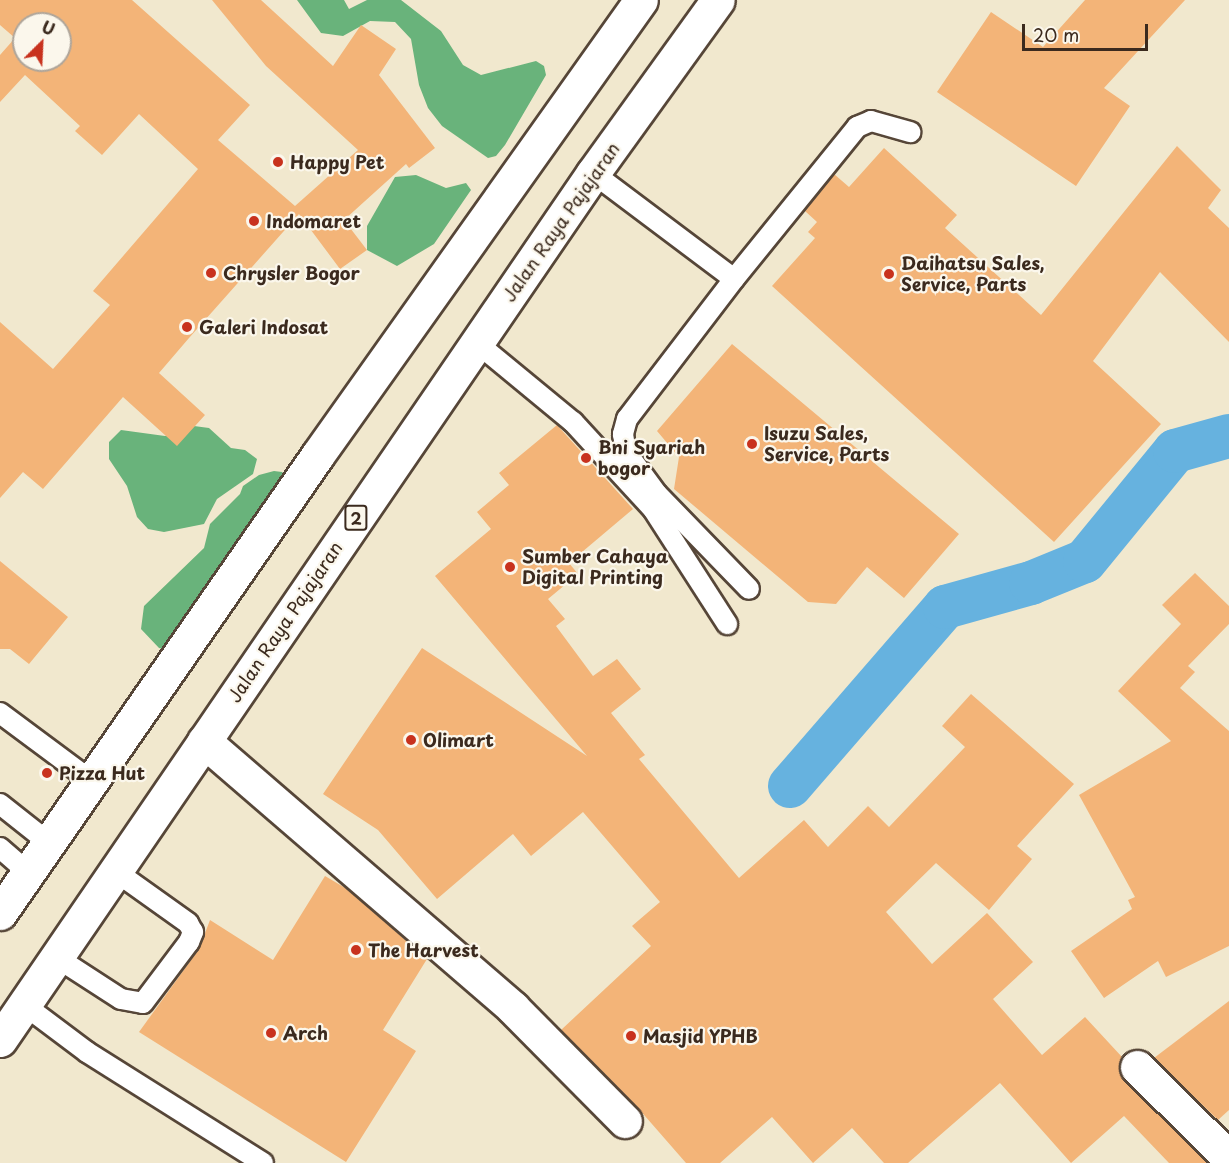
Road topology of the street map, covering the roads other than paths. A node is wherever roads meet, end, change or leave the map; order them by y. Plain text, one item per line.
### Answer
1 (641, 0) edge
2 (718, 0) edge
3 (910, 132) dead end
4 (593, 173) junction
5 (734, 279) junction
6 (477, 343) junction
7 (749, 589) dead end
8 (727, 624) dead end
9 (0, 713) edge
10 (204, 741) junction
11 (93, 782) junction
12 (0, 804) edge
13 (48, 842) junction
14 (0, 848) edge
15 (115, 871) junction
16 (28, 872) junction
17 (0, 913) edge
18 (56, 957) junction
19 (23, 1004) junction
20 (0, 1040) edge
21 (1137, 1067) dead end
22 (625, 1121) dead end
23 (1229, 1158) edge
24 (263, 1163) edge

1 - 11 main road
2 - 4 main road, Jalan Raya Pajajaran / 2
3 - 5 lane
4 - 5 lane
4 - 6 main road, Jalan Raya Pajajaran / 2
5 - 7 lane
6 - 8 lane
6 - 10 main road, Jalan Raya Pajajaran / 2
9 - 11 lane
10 - 15 main road, Jalan Raya Pajajaran / 2
10 - 22 main road
11 - 13 main road
12 - 13 lane
13 - 16 main road
14 - 16 lane
15 - 18 main road, Jalan Raya Pajajaran / 2
15 - 18 lane
16 - 17 main road
18 - 19 main road, Jalan Raya Pajajaran / 2
19 - 20 main road, Jalan Raya Pajajaran / 2
19 - 24 lane
21 - 23 main road

